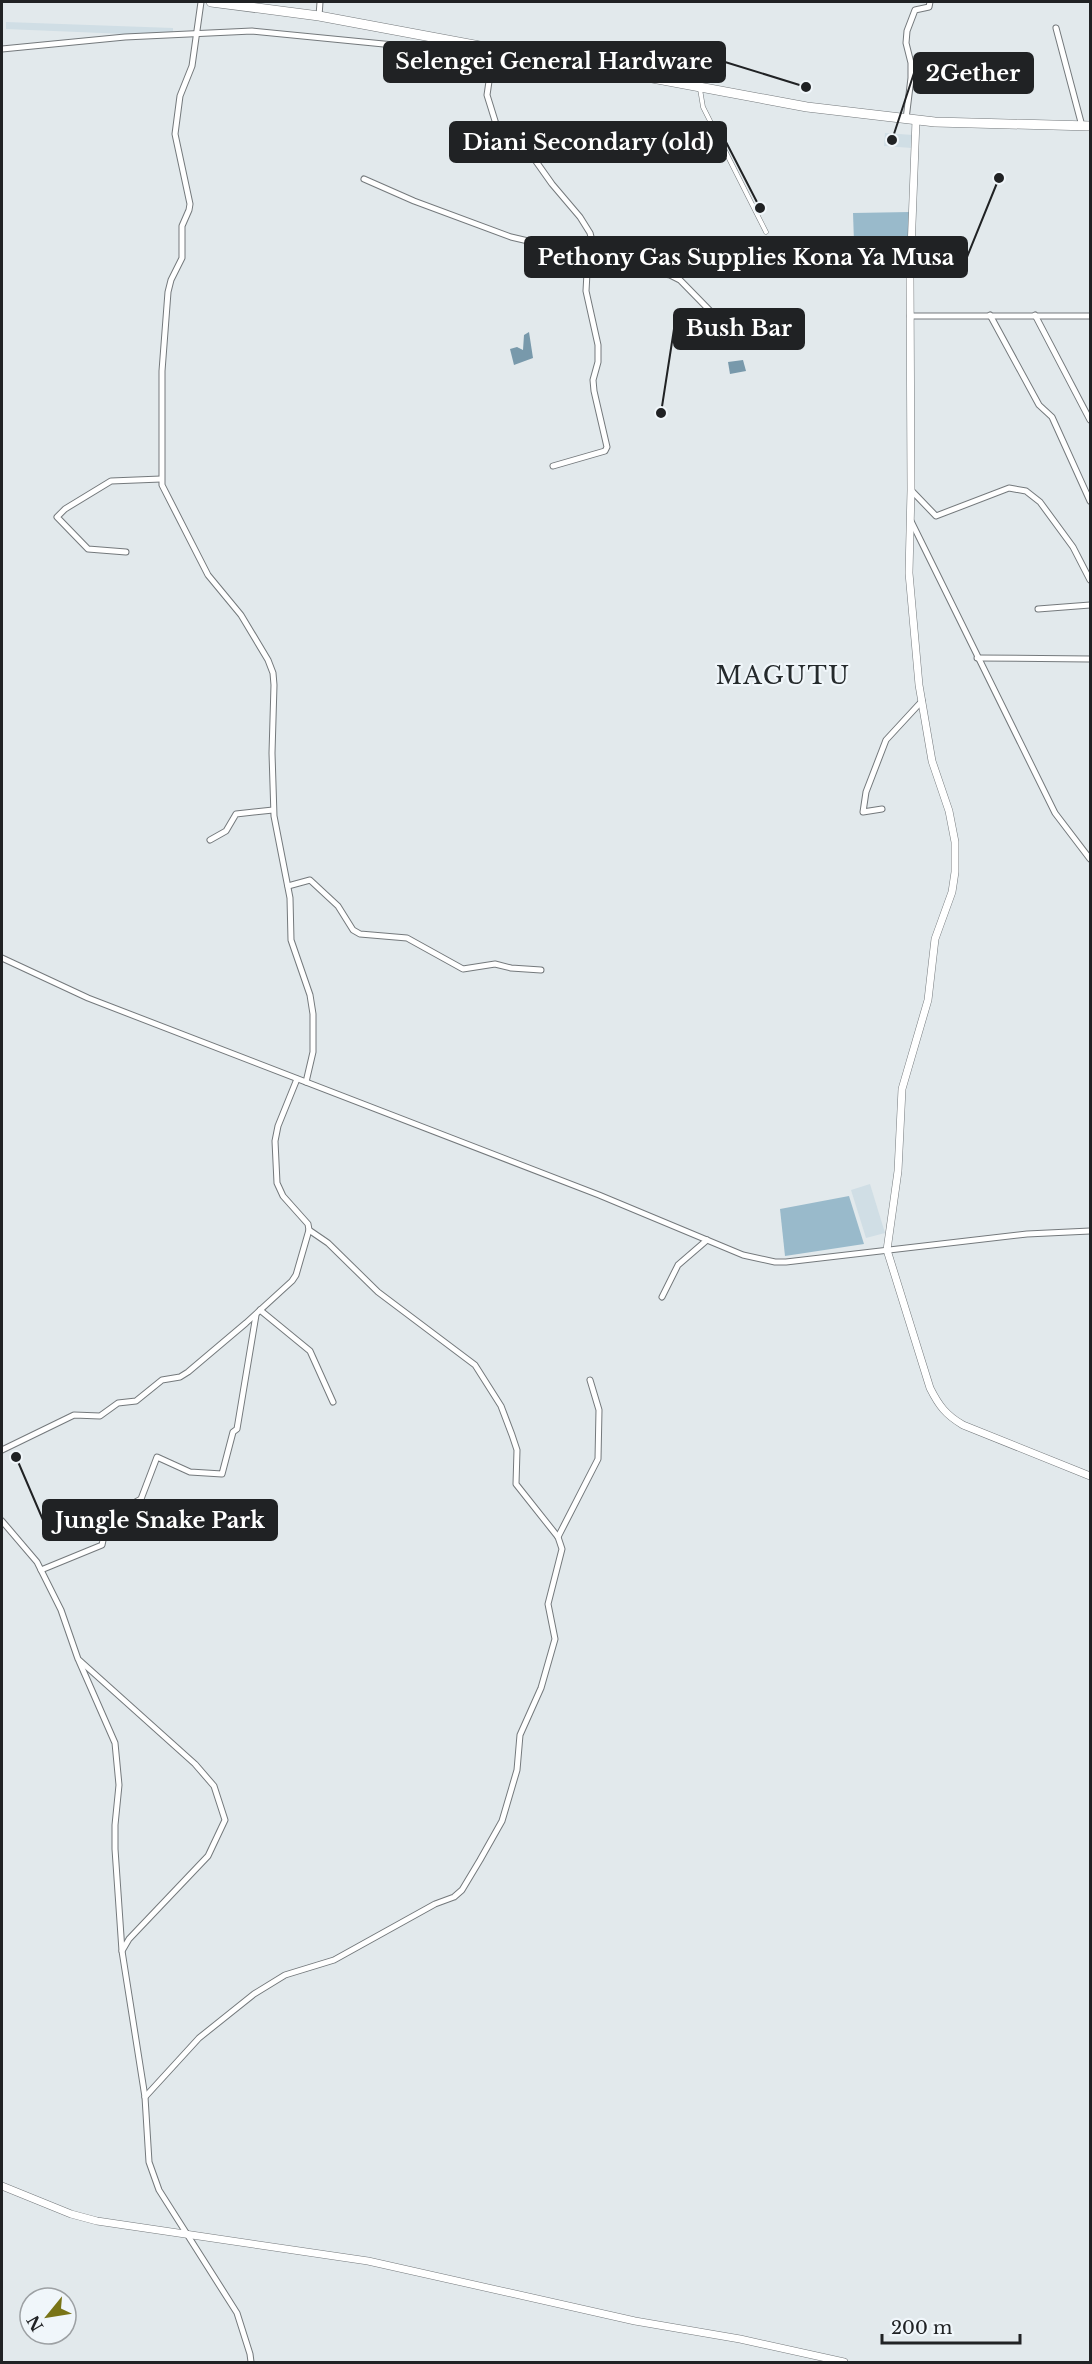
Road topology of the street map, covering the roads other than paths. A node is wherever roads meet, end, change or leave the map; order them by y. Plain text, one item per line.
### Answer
1 (201, 2) edge
2 (211, 2) edge
3 (320, 2) edge
4 (930, 2) edge
5 (320, 16) junction
6 (1056, 28) dead end
7 (197, 34) junction
8 (495, 48) junction
9 (2, 49) edge
10 (492, 62) junction
11 (700, 87) junction
12 (911, 120) junction
13 (1086, 126) edge
14 (364, 179) dead end
15 (766, 232) dead end
16 (588, 255) junction
17 (597, 260) junction
18 (990, 315) junction
19 (1035, 315) junction
20 (910, 316) junction
21 (1090, 316) edge
22 (724, 325) dead end
23 (1090, 420) edge
24 (553, 466) dead end
25 (161, 479) junction
26 (911, 490) junction
27 (1090, 501) edge
28 (911, 521) junction
29 (126, 552) dead end
30 (1090, 580) edge
31 (1090, 605) edge
32 (1038, 609) dead end
33 (977, 658) junction
34 (1090, 659) edge
35 (922, 701) junction
36 (882, 809) dead end
37 (273, 810) junction
38 (210, 840) dead end
39 (1090, 859) edge
40 (288, 886) junction
41 (2, 958) edge
42 (541, 970) dead end
43 (297, 1078) junction
44 (306, 1082) junction
45 (309, 1230) junction
46 (1090, 1231) edge
47 (707, 1240) junction
48 (887, 1250) junction
49 (662, 1297) dead end
50 (258, 1312) junction
51 (590, 1380) dead end
52 (333, 1402) dead end
53 (2, 1449) edge
54 (1090, 1476) edge
55 (2, 1521) edge
56 (558, 1537) junction
57 (41, 1570) junction
58 (78, 1659) junction
59 (122, 1951) junction
60 (145, 2097) junction
61 (2, 2186) edge
62 (184, 2233) junction
63 (251, 2362) edge
64 (844, 2362) edge

1 - 7 street
2 - 5 highway
3 - 5 street
4 - 12 street
5 - 8 highway
6 - 13 street
7 - 9 street
7 - 10 street
7 - 25 street
8 - 10 street
8 - 11 highway
10 - 17 street
11 - 12 highway
11 - 15 street
12 - 13 highway
12 - 20 street
14 - 16 street
16 - 17 street
16 - 24 street
17 - 22 street
18 - 19 street
18 - 20 street
18 - 27 street
19 - 21 street
19 - 23 street
20 - 26 street
25 - 29 street
25 - 37 street
26 - 28 street
26 - 30 street
28 - 33 street
28 - 35 street
31 - 32 street
33 - 34 street
33 - 39 street
35 - 36 street
35 - 48 street
37 - 38 street
37 - 40 street
40 - 42 street
40 - 44 street
41 - 43 street
43 - 44 street
43 - 45 street
44 - 47 street
45 - 50 street
45 - 56 street
46 - 48 street
47 - 48 street
47 - 49 street
48 - 54 street
50 - 52 street
50 - 53 street
50 - 57 street
51 - 56 street
55 - 57 street
56 - 60 street
57 - 58 street
58 - 59 street
58 - 59 street
59 - 60 street
60 - 62 street
61 - 62 street
62 - 63 street
62 - 64 street

